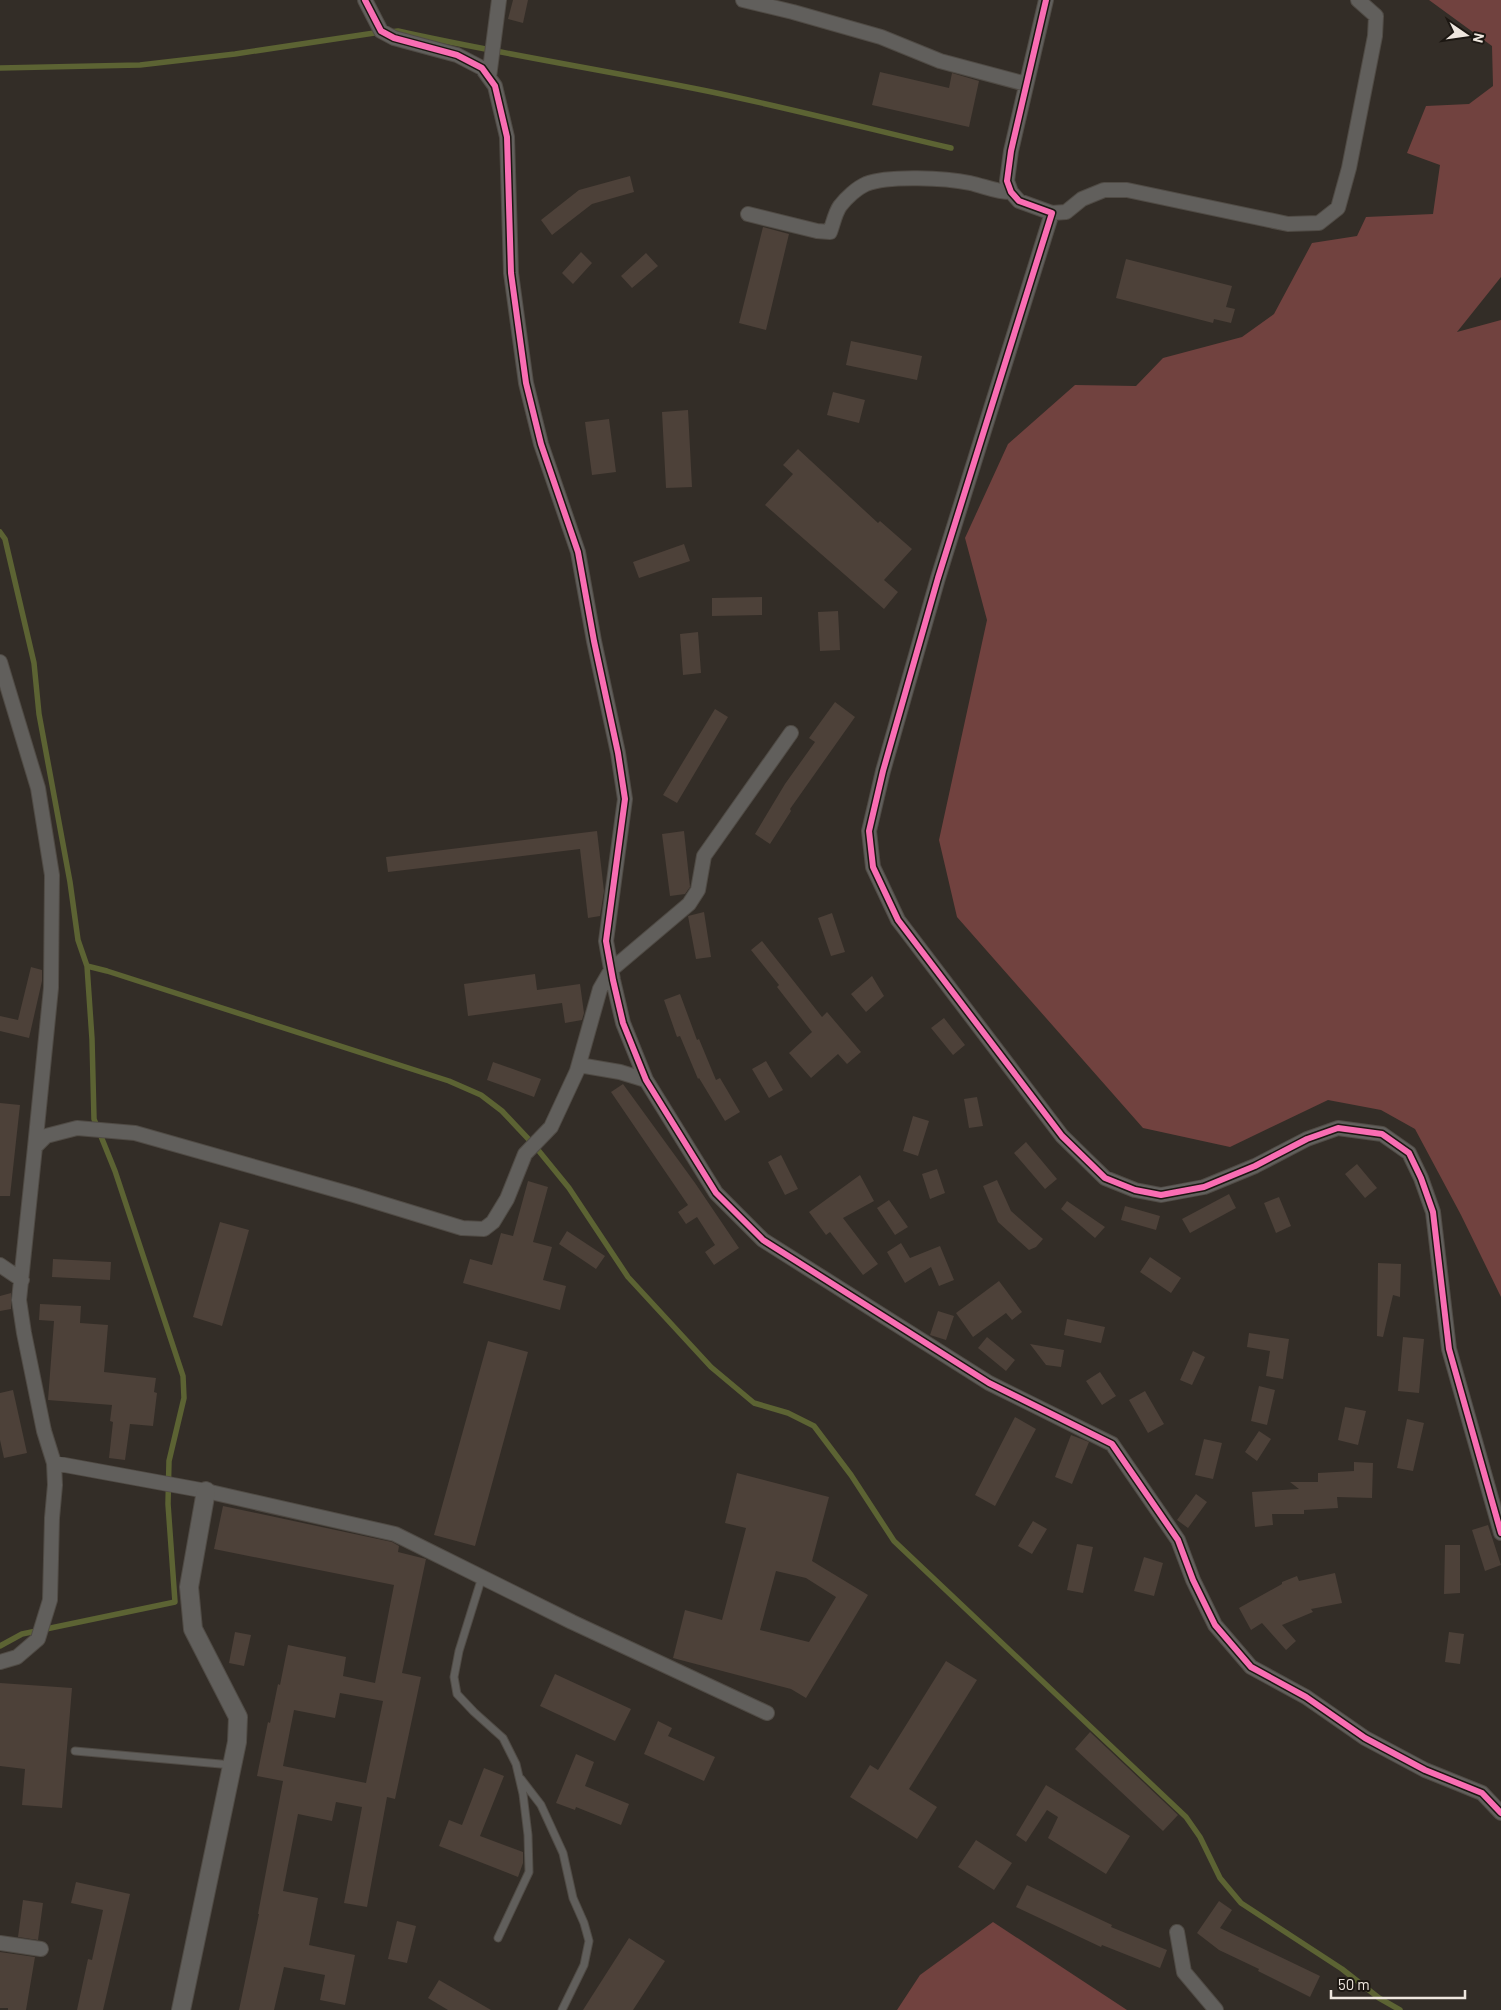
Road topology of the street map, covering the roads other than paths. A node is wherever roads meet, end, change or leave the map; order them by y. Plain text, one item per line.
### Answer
1 (365, 0) edge
2 (499, 0) edge
3 (743, 0) edge
4 (1046, 0) edge
5 (1358, 0) edge
6 (489, 77) junction
7 (1026, 84) junction
8 (1011, 192) junction
9 (1052, 212) junction
10 (748, 214) dead end
11 (0, 662) edge
12 (790, 733) dead end
13 (611, 970) junction
14 (579, 1065) junction
15 (646, 1080) junction
16 (35, 1147) junction
17 (0, 1265) edge
18 (22, 1280) junction
19 (54, 1463) junction
20 (206, 1490) junction
21 (1501, 1533) edge
22 (482, 1577) junction
23 (0, 1662) edge
24 (767, 1713) dead end
25 (75, 1751) dead end
26 (232, 1766) junction
27 (519, 1776) junction
28 (1501, 1813) edge
29 (1177, 1932) dead end
30 (498, 1938) dead end
31 (0, 1943) edge
32 (41, 1949) dead end
33 (181, 2010) edge
34 (562, 2010) edge
35 (1216, 2010) edge

1 - 6 street
2 - 6 street
3 - 7 street
4 - 7 street
5 - 9 street
6 - 13 street
7 - 8 street
8 - 9 street
8 - 10 street
9 - 21 street
11 - 16 street
12 - 13 street
13 - 14 street
13 - 15 street
14 - 15 street
14 - 16 street
15 - 28 street
16 - 18 street
17 - 18 street
18 - 19 street
19 - 20 street
19 - 23 street
20 - 22 street
20 - 26 street
22 - 24 street
22 - 27 lane
25 - 26 lane
26 - 33 street
27 - 30 lane
27 - 34 lane
29 - 35 street
31 - 32 street

